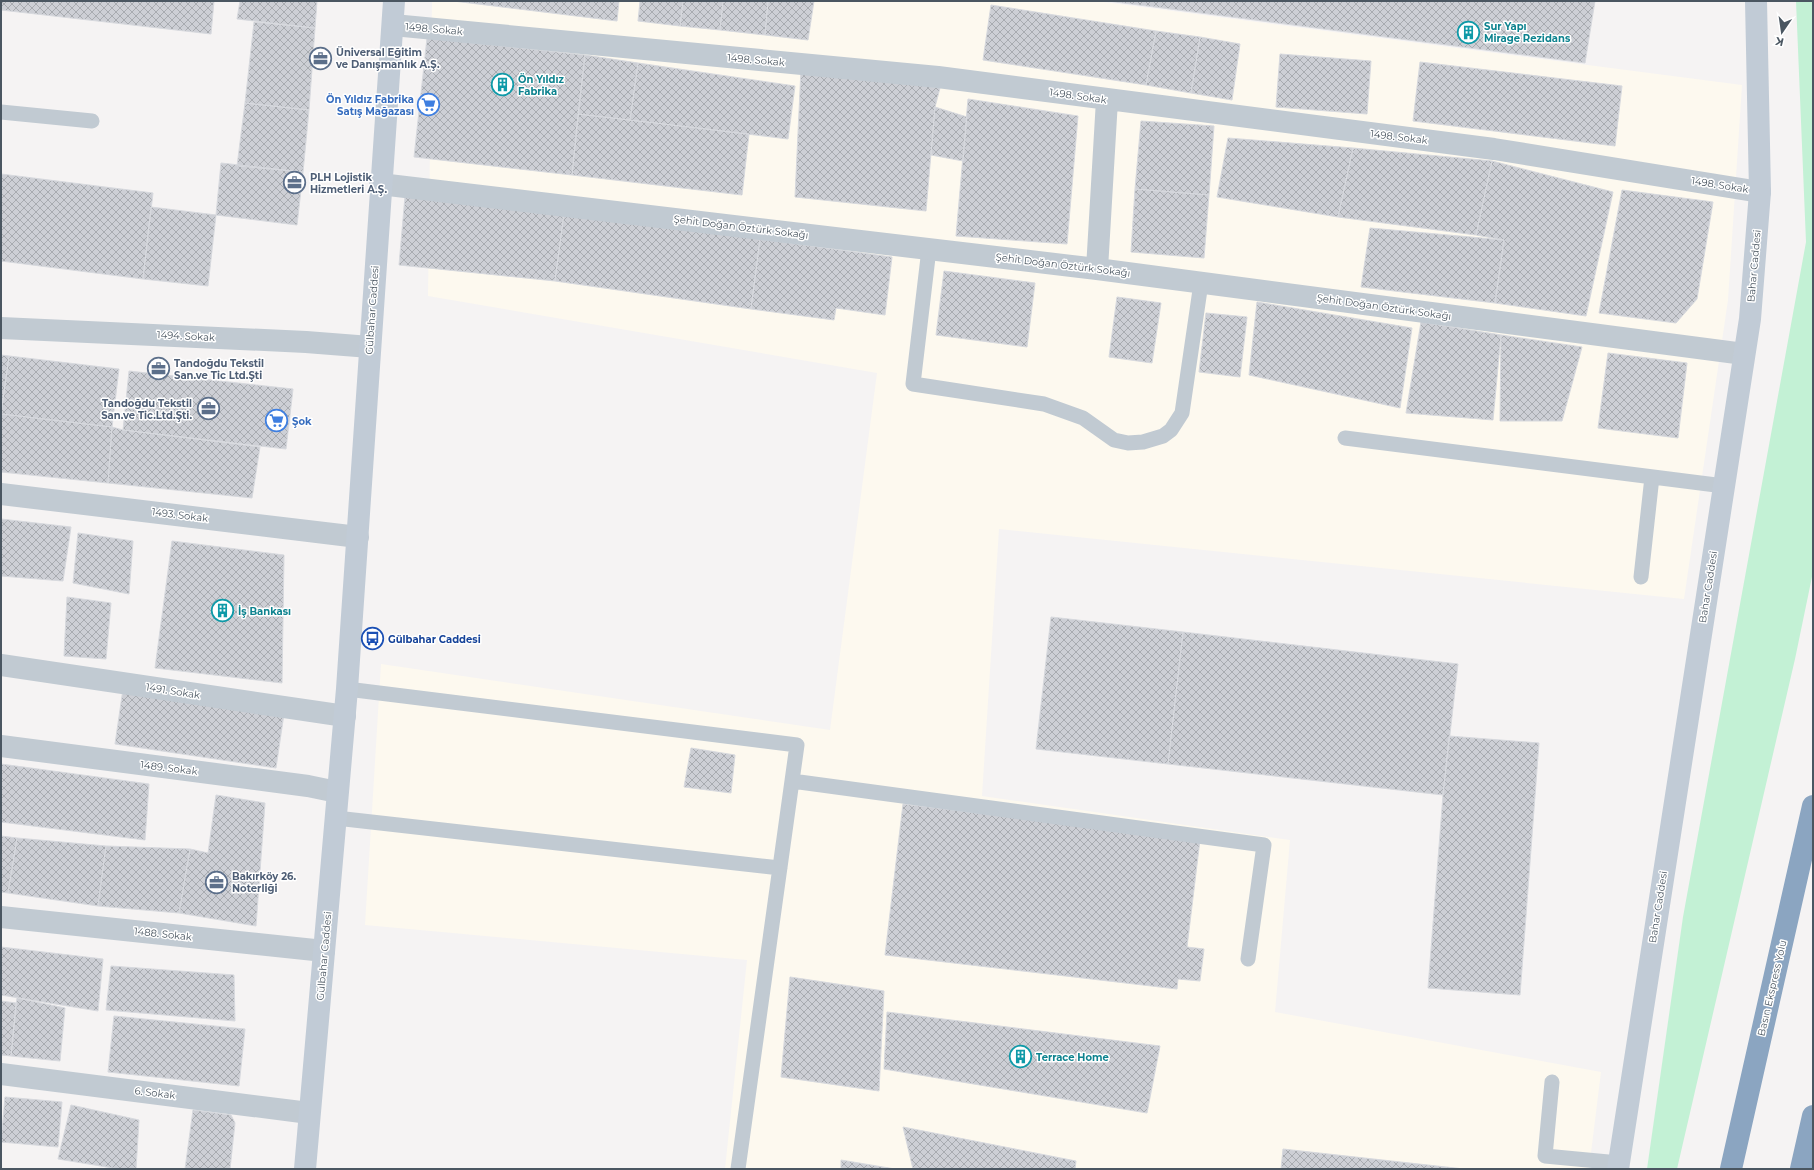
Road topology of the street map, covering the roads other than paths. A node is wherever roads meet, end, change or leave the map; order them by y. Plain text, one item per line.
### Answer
1 (394, 1) edge
2 (1756, 1) edge
3 (392, 25) junction
4 (1107, 100) junction
5 (1, 112) edge
6 (92, 121) dead end
7 (380, 184) junction
8 (1760, 192) junction
9 (929, 249) junction
10 (1097, 269) junction
11 (1201, 283) junction
12 (1, 328) edge
13 (370, 347) junction
14 (1744, 354) junction
15 (1345, 438) dead end
16 (1652, 477) junction
17 (1724, 486) junction
18 (1, 494) edge
19 (358, 537) junction
20 (1641, 577) dead end
21 (1, 665) edge
22 (347, 689) junction
23 (345, 716) junction
24 (1, 746) edge
25 (792, 781) junction
26 (337, 792) junction
27 (1813, 806) edge
28 (336, 818) junction
29 (780, 868) junction
30 (1, 917) edge
31 (324, 951) junction
32 (1248, 959) dead end
33 (1, 1074) edge
34 (1552, 1082) dead end
35 (309, 1113) junction
36 (1813, 1116) edge
37 (1618, 1166) edge
38 (304, 1169) edge
39 (738, 1169) edge
40 (1731, 1169) edge
41 (1801, 1169) edge

1 - 3 main road, Gülbahar Caddesi
2 - 8 main road, Bahar Caddesi
3 - 4 street, 1498. Sokak
3 - 7 main road, Gülbahar Caddesi
4 - 8 street, 1498. Sokak
4 - 10 street
5 - 6 lane
7 - 9 street, Şehit Doğan Öztürk Sokağı
7 - 13 main road, Gülbahar Caddesi
8 - 14 main road, Bahar Caddesi
9 - 10 street, Şehit Doğan Öztürk Sokağı
9 - 11 lane
10 - 11 street, Şehit Doğan Öztürk Sokağı
11 - 14 street, Şehit Doğan Öztürk Sokağı
12 - 13 street, 1494. Sokak
13 - 19 main road, Gülbahar Caddesi
14 - 17 main road, Bahar Caddesi
15 - 16 lane
16 - 17 lane
16 - 20 lane
17 - 37 main road, Bahar Caddesi
18 - 19 street, 1493. Sokak
19 - 22 main road, Gülbahar Caddesi
21 - 23 street, 1491. Sokak
22 - 23 main road, Gülbahar Caddesi
22 - 25 lane
23 - 26 main road, Gülbahar Caddesi
24 - 26 street, 1489. Sokak
25 - 29 lane
25 - 32 lane
26 - 28 main road, Gülbahar Caddesi
27 - 40 highway, Basın Ekspress Yolu
28 - 29 lane
28 - 31 main road, Gülbahar Caddesi
29 - 39 lane
30 - 31 street, 1488. Sokak
31 - 35 main road, Gülbahar Caddesi
33 - 35 street, 6. Sokak
34 - 37 lane
35 - 38 main road, Gülbahar Caddesi
36 - 41 highway

